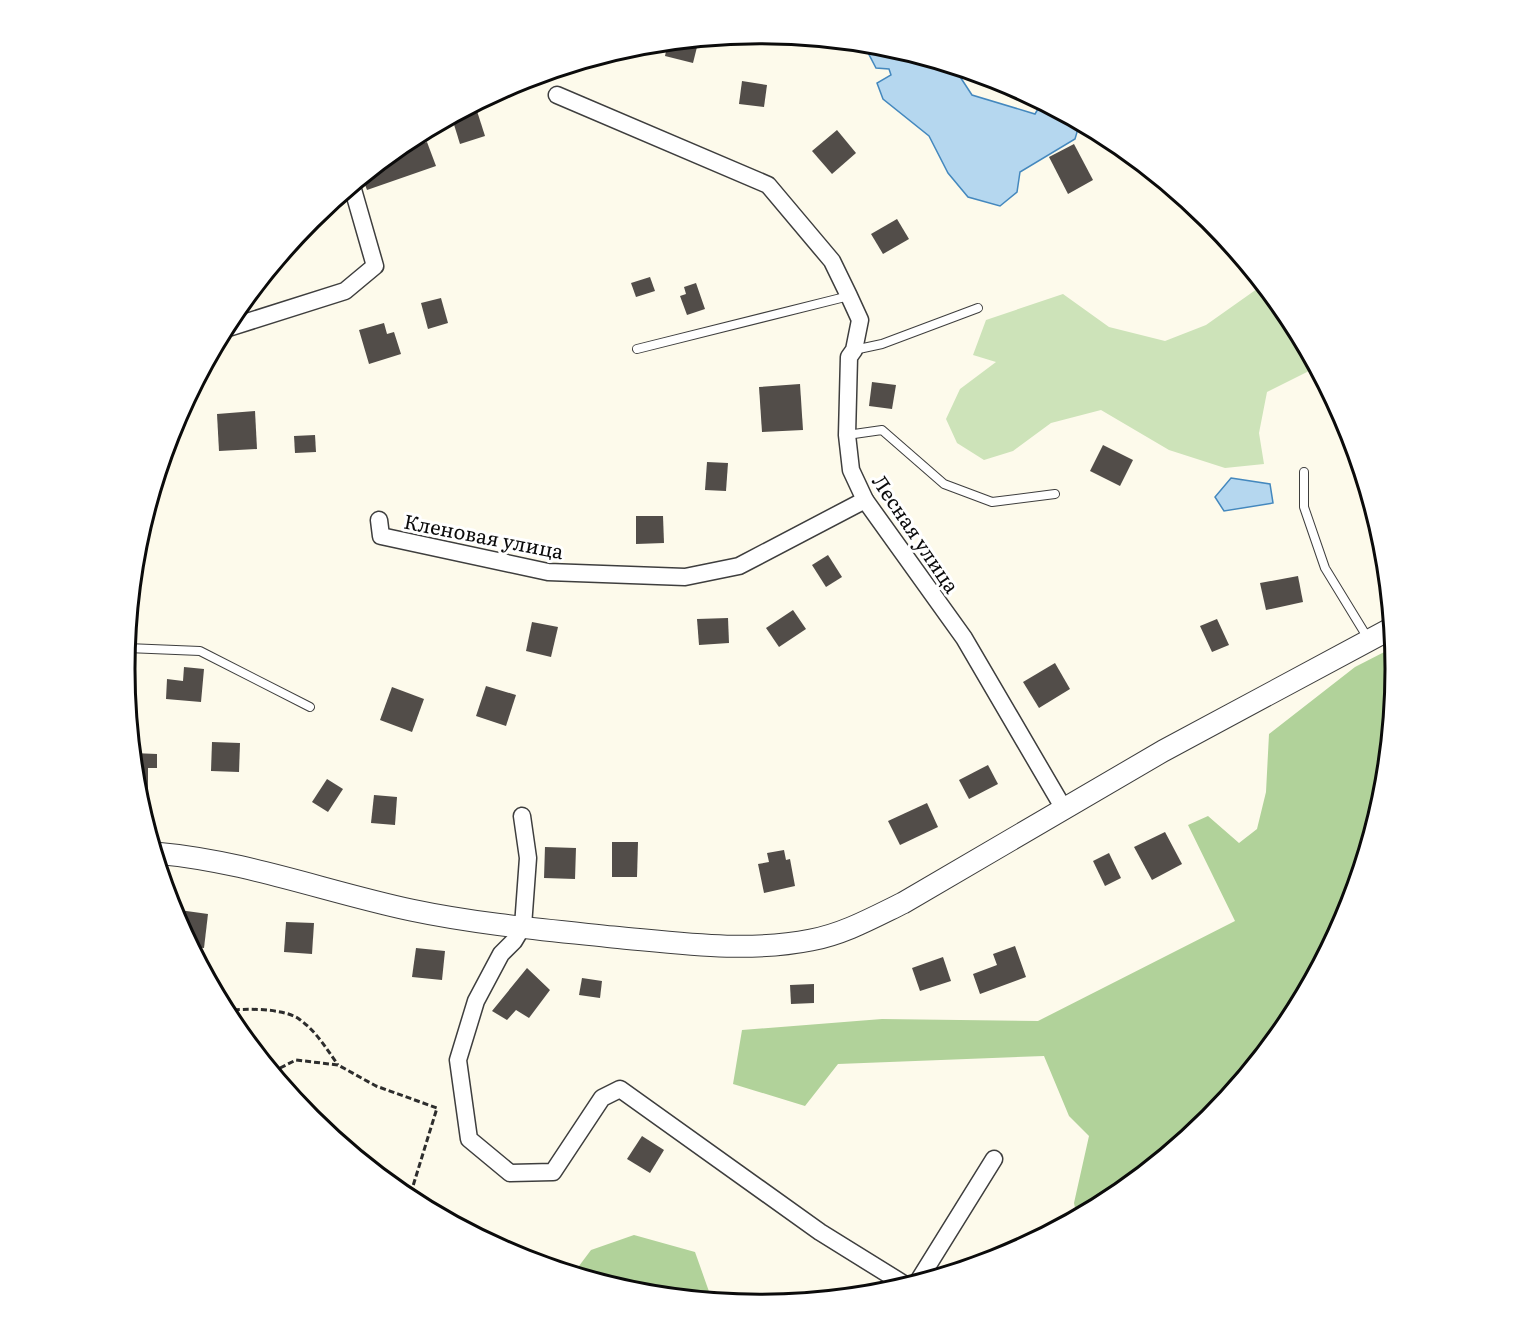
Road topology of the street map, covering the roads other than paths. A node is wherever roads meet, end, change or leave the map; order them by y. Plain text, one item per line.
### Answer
1 (557, 95) dead end
2 (354, 194) edge
3 (849, 296) junction
4 (978, 308) dead end
5 (238, 325) edge
6 (637, 349) dead end
7 (854, 350) junction
8 (847, 435) junction
9 (1304, 472) dead end
10 (1055, 494) dead end
11 (865, 500) junction
12 (379, 520) dead end
13 (1385, 632) edge
14 (1369, 640) junction
15 (136, 648) edge
16 (310, 707) dead end
17 (1064, 809) junction
18 (522, 816) dead end
19 (163, 854) edge
20 (523, 926) junction
21 (994, 1159) dead end
22 (923, 1273) edge
23 (896, 1279) edge

1 - 3 street, Лесная улица
2 - 5 street
3 - 6 lane
3 - 7 street, Лесная улица
4 - 7 lane
7 - 8 street, Лесная улица
8 - 10 lane
8 - 11 street, Лесная улица
9 - 14 lane
11 - 12 street, Кленовая улица
11 - 17 street, Лесная улица
13 - 14 street
14 - 17 street
15 - 16 lane
17 - 20 street
18 - 20 street
19 - 20 street
20 - 23 street
21 - 22 street

